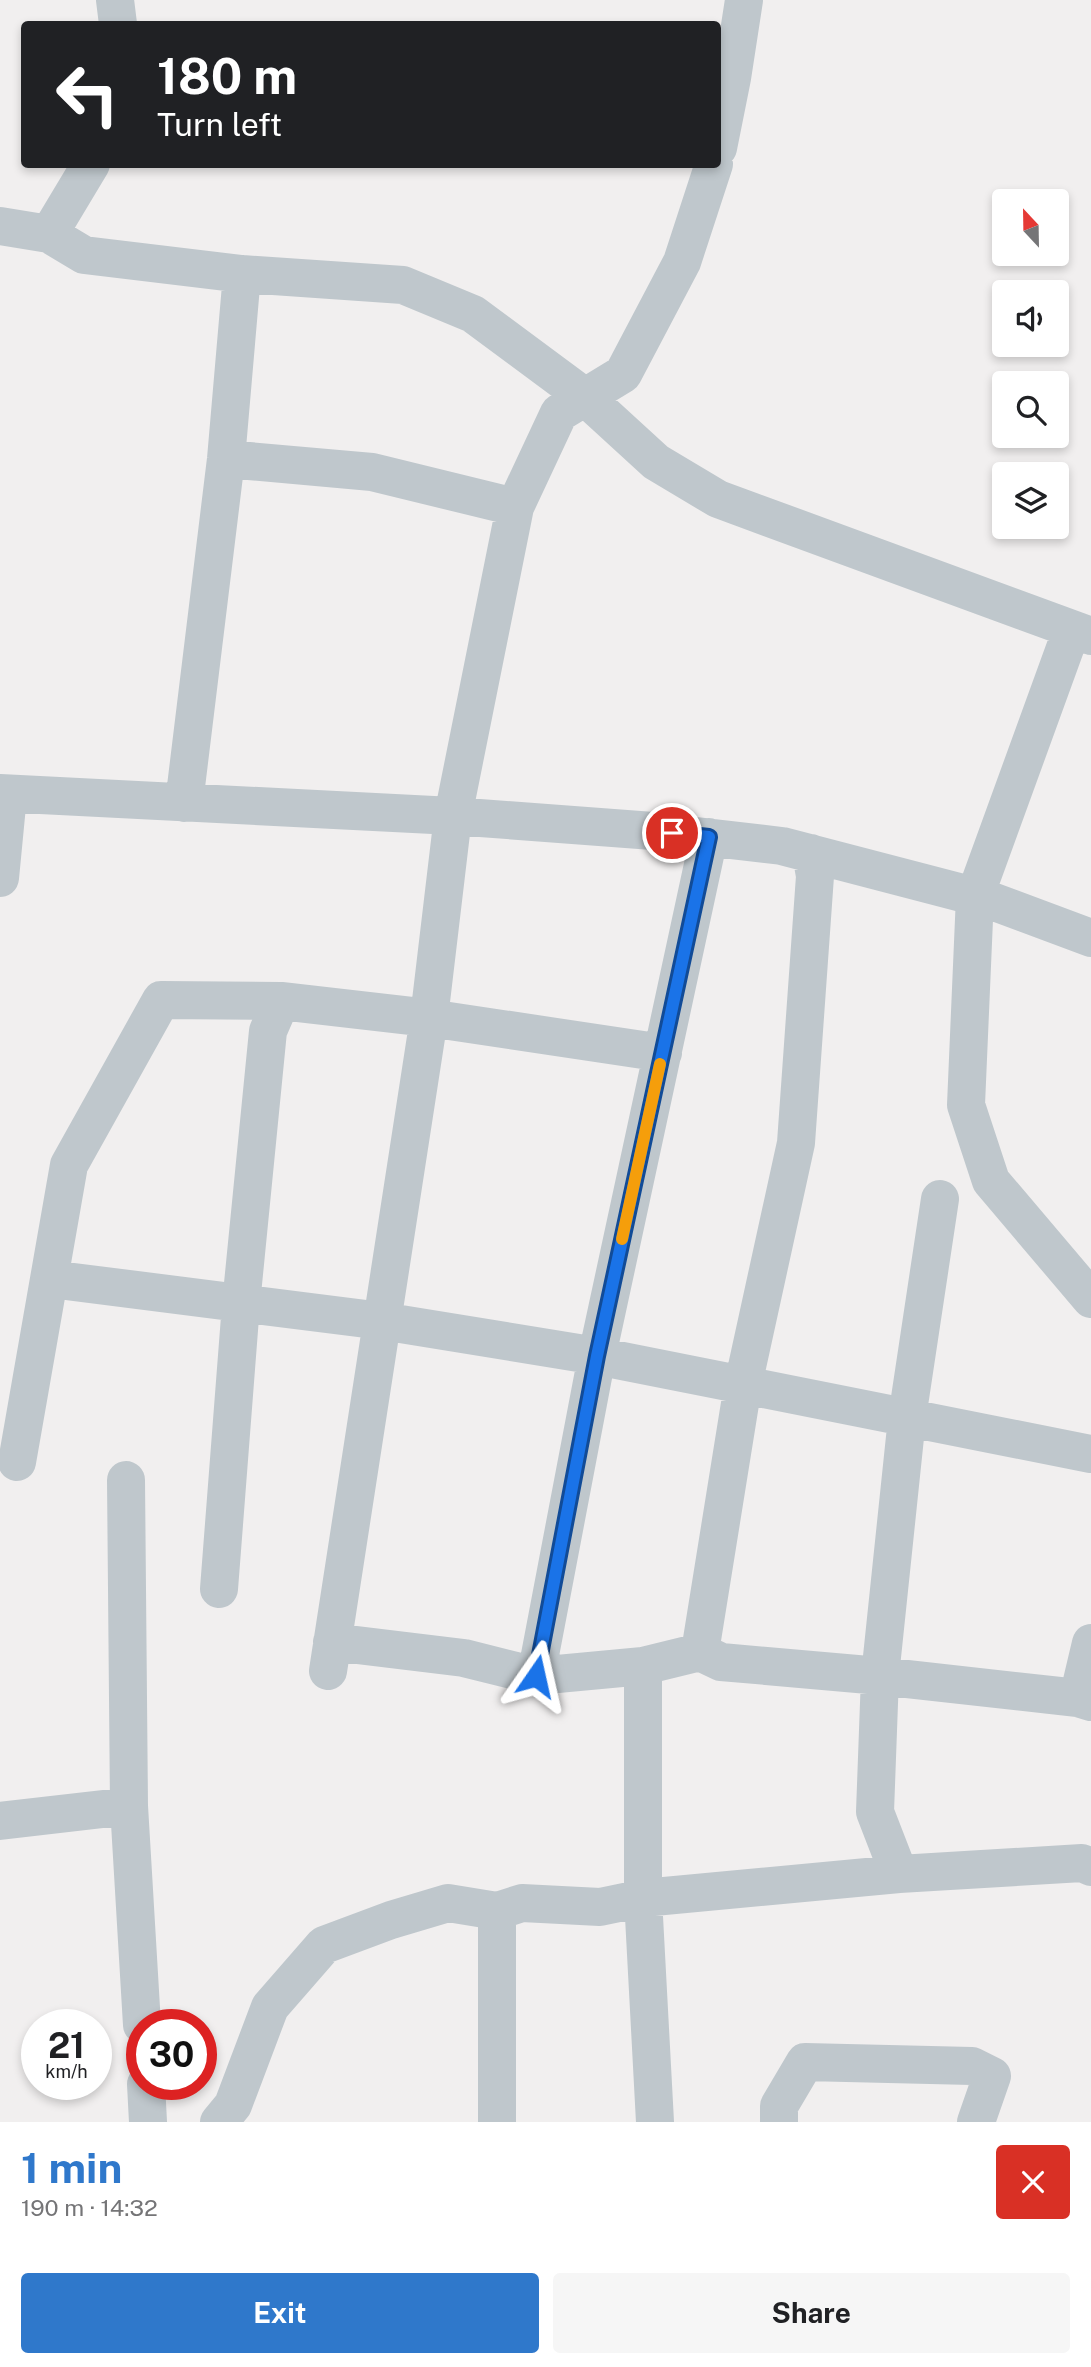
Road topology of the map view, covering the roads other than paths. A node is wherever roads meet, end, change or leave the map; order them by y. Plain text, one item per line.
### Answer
1 (116, 0) edge
2 (744, 0) edge
3 (118, 21) edge
4 (721, 133) edge
5 (90, 168) edge
6 (713, 168) edge
7 (0, 226) edge
8 (49, 234) junction
9 (242, 274) junction
10 (586, 397) junction
11 (226, 459) junction
12 (515, 507) junction
13 (1081, 633) edge
14 (4, 794) edge
15 (184, 803) junction
16 (453, 816) junction
17 (709, 837) junction
18 (811, 853) junction
19 (0, 878) edge
20 (975, 896) junction
21 (1091, 938) edge
22 (281, 1001) junction
23 (429, 1018) junction
24 (663, 1052) junction
25 (940, 1199) dead end
26 (50, 1279) junction
27 (1091, 1299) edge
28 (241, 1304) junction
29 (382, 1321) junction
30 (597, 1356) junction
31 (743, 1385) junction
32 (907, 1418) junction
33 (1091, 1454) edge
34 (18, 1462) dead end
35 (125, 1480) dead end
36 (219, 1589) dead end
37 (1091, 1643) edge
38 (700, 1651) junction
39 (643, 1666) junction
40 (536, 1676) junction
41 (880, 1676) junction
42 (1085, 1700) edge
43 (129, 1806) junction
44 (0, 1821) edge
45 (1091, 1867) edge
46 (899, 1874) junction
47 (643, 1898) junction
48 (497, 1911) junction
49 (141, 2009) edge
50 (147, 2100) edge
51 (149, 2122) edge
52 (219, 2122) edge
53 (497, 2122) edge
54 (655, 2122) edge
55 (779, 2122) edge
56 (976, 2122) edge

1 - 3 street
2 - 4 street
5 - 8 street
6 - 10 street
7 - 8 street
8 - 9 street
9 - 10 street
9 - 11 street
10 - 12 street
10 - 13 street
11 - 12 street
11 - 15 street
12 - 16 street
13 - 20 street
14 - 15 street
14 - 19 street
15 - 16 street
16 - 17 street
16 - 23 street
17 - 18 street
17 - 24 street
18 - 20 street
18 - 31 street
20 - 21 street
20 - 27 street
22 - 23 street
22 - 26 street
22 - 28 street
23 - 24 street
23 - 29 street
24 - 30 street
25 - 32 street
26 - 28 street
26 - 34 street
28 - 29 street
28 - 36 street
29 - 30 street
29 - 40 street
30 - 31 street
30 - 40 street
31 - 32 street
31 - 38 street
32 - 33 street
32 - 41 street
35 - 43 street
37 - 42 street
38 - 39 street
38 - 41 street
39 - 40 street
39 - 47 street
41 - 42 street
41 - 46 street
43 - 44 street
43 - 49 street
45 - 46 street
46 - 47 street
47 - 48 street
47 - 54 street
48 - 52 street
48 - 53 street
50 - 51 street
55 - 56 street

